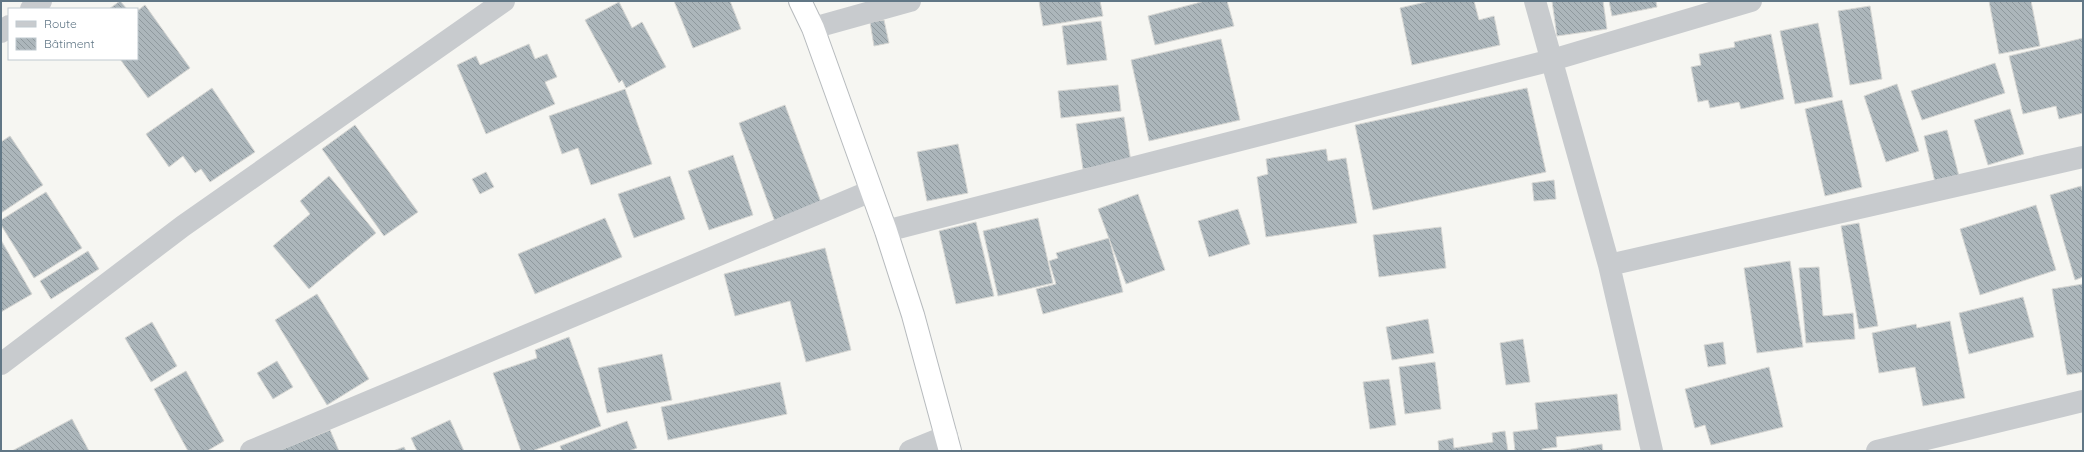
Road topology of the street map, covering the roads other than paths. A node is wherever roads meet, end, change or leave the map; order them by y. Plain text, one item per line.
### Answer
1 (41, 1) edge
2 (504, 1) edge
3 (800, 1) edge
4 (910, 1) edge
5 (1536, 1) edge
6 (1751, 1) edge
7 (32, 8) edge
8 (813, 28) junction
9 (1552, 60) junction
10 (2083, 158) edge
11 (871, 191) junction
12 (886, 231) junction
13 (1609, 265) junction
14 (1, 364) edge
15 (2083, 401) edge
16 (948, 444) edge
17 (251, 451) edge
18 (910, 451) edge
19 (1652, 451) edge
20 (1877, 451) edge

1 - 7 street
2 - 14 street
3 - 8 highway
4 - 8 street
5 - 9 street
6 - 9 street
8 - 11 highway
9 - 12 street
9 - 13 street
10 - 13 street
11 - 12 highway
11 - 17 street
12 - 16 highway
13 - 19 street
15 - 20 street
16 - 18 street

